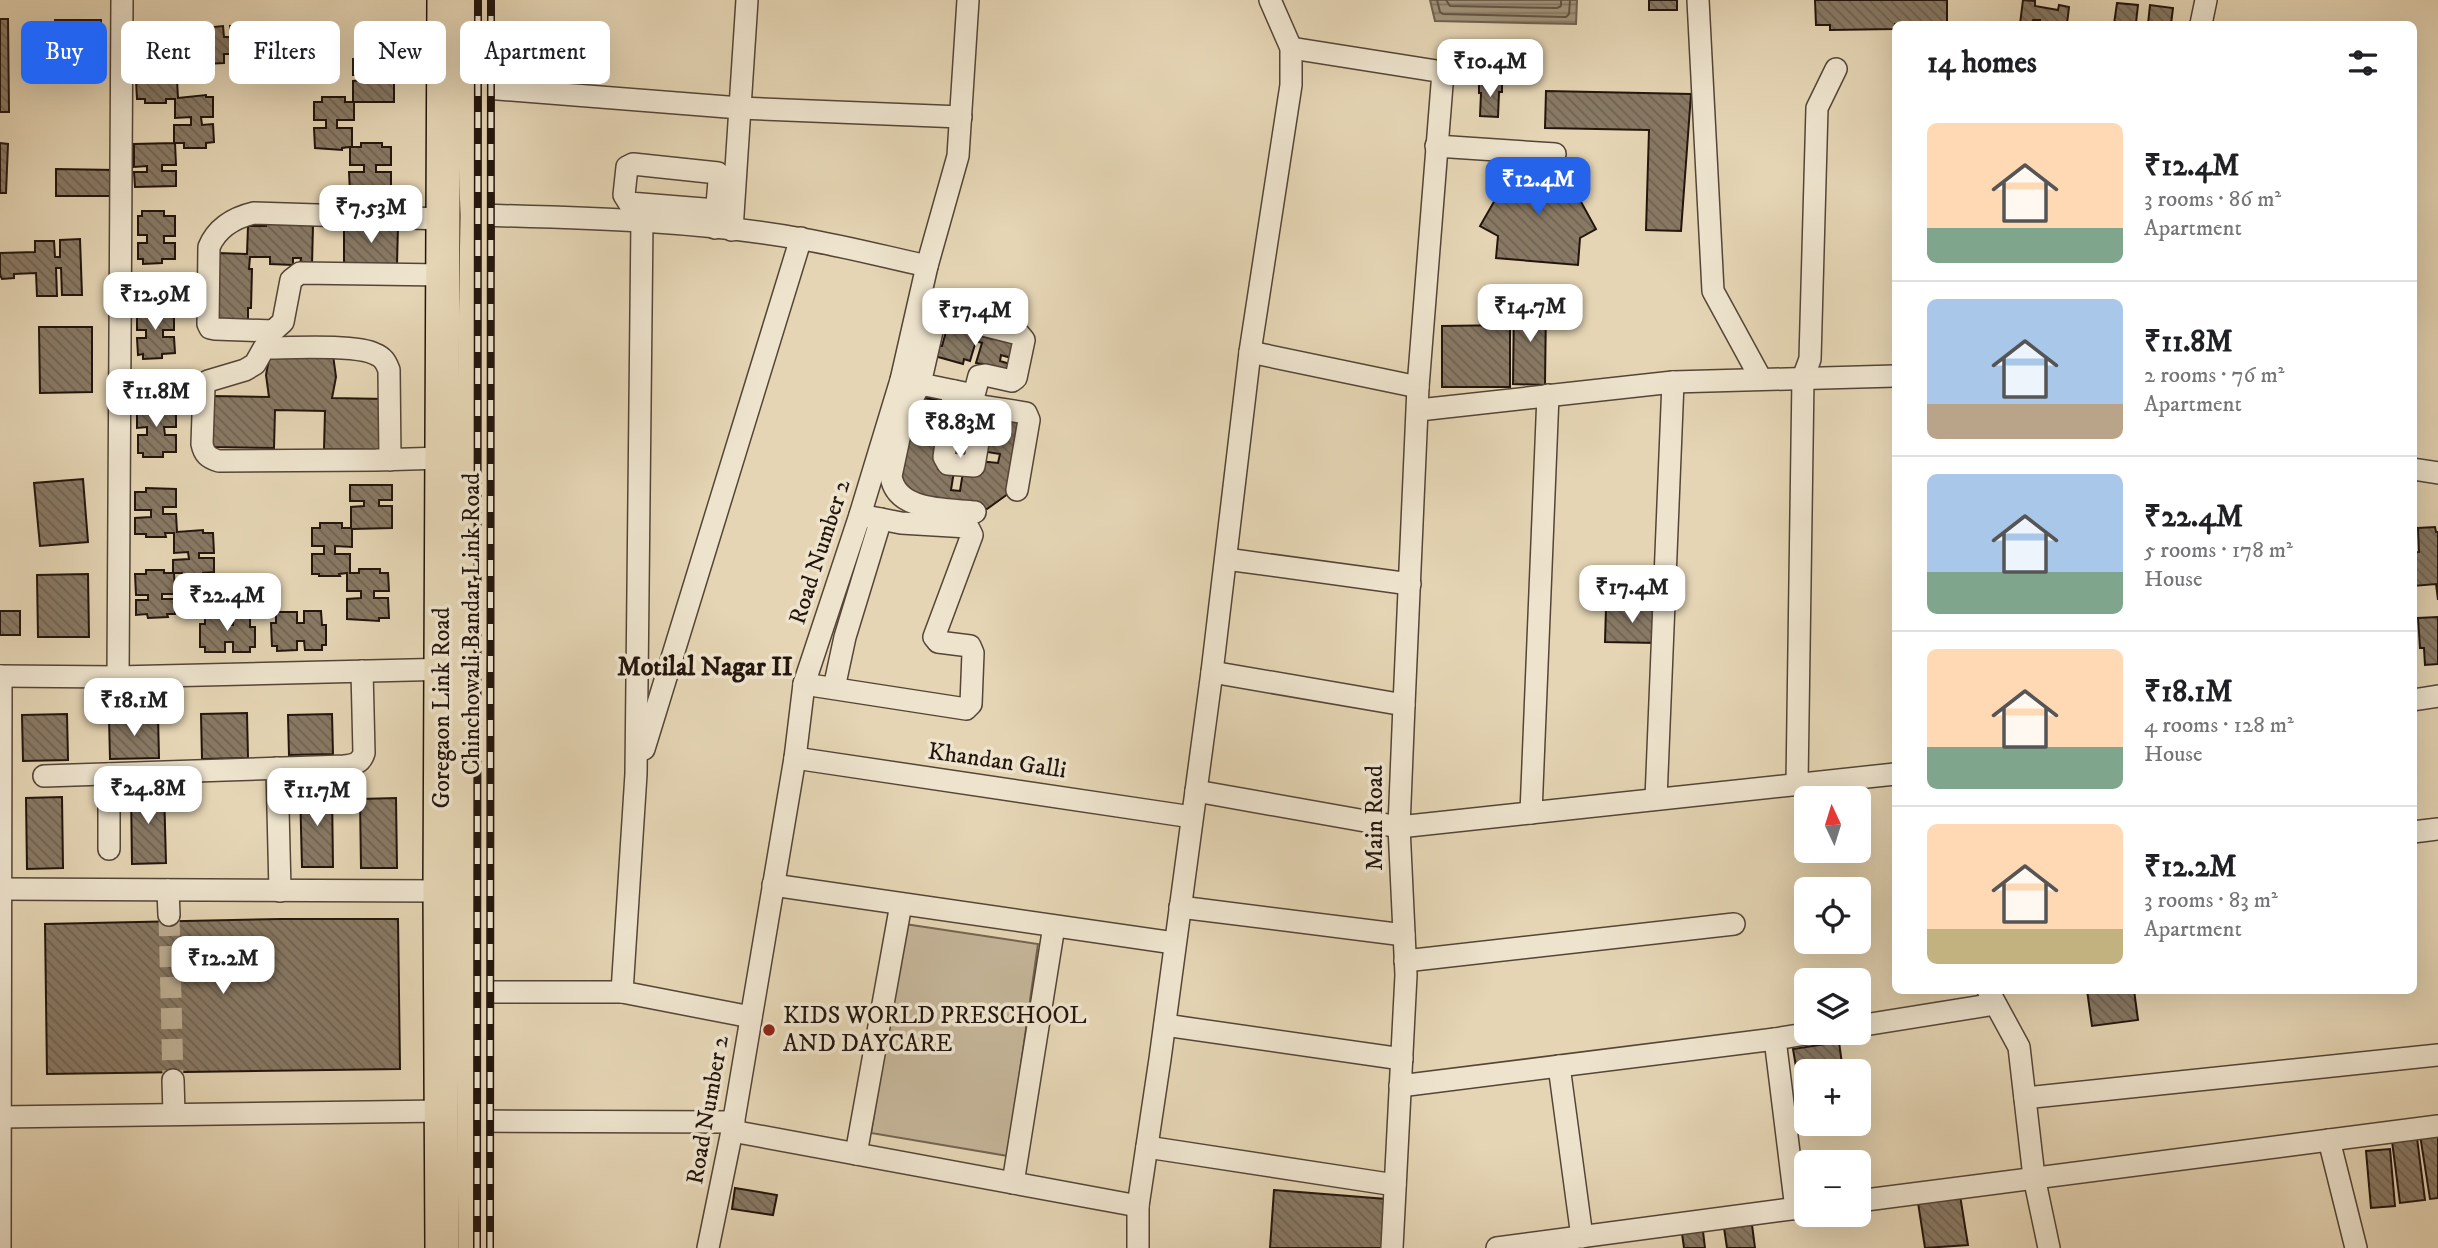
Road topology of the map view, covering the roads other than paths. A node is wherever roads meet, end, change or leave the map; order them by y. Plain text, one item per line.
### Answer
1 (122, 0) edge
2 (444, 0) edge
3 (474, 0) edge
4 (747, 0) edge
5 (968, 0) edge
6 (1270, 0) edge
7 (1698, 0) edge
8 (2206, 0) edge
9 (2202, 21) edge
10 (1291, 48) junction
11 (1836, 69) dead end
12 (473, 87) junction
13 (740, 107) junction
14 (961, 117) junction
15 (1436, 146) junction
16 (1555, 154) dead end
17 (477, 215) junction
18 (443, 219) junction
19 (642, 220) junction
20 (721, 223) junction
21 (801, 238) junction
22 (927, 266) junction
23 (443, 275) junction
24 (1250, 352) junction
25 (1892, 376) edge
26 (1803, 378) junction
27 (1761, 379) junction
28 (911, 382) junction
29 (1673, 382) junction
30 (1418, 387) junction
31 (1548, 395) junction
32 (971, 397) junction
33 (1419, 410) junction
34 (443, 458) junction
35 (390, 460) junction
36 (2417, 470) edge
37 (2438, 473) edge
38 (1017, 490) dead end
39 (975, 512) dead end
40 (870, 517) junction
41 (1226, 559) junction
42 (1410, 584) junction
43 (456, 669) junction
44 (362, 671) junction
45 (1212, 673) junction
46 (1, 676) edge
47 (118, 677) junction
48 (804, 684) junction
49 (834, 688) junction
50 (2438, 696) edge
51 (2417, 699) edge
52 (1404, 705) junction
53 (795, 758) junction
54 (277, 768) junction
55 (109, 774) junction
56 (636, 774) junction
57 (1892, 774) edge
58 (44, 776) dead end
59 (1797, 784) junction
60 (1196, 791) junction
61 (1656, 799) junction
62 (1531, 813) junction
63 (1192, 817) junction
64 (1399, 827) junction
65 (2438, 829) edge
66 (2417, 832) edge
67 (109, 849) dead end
68 (773, 885) junction
69 (0, 890) edge
70 (169, 890) junction
71 (279, 891) junction
72 (440, 891) junction
73 (901, 904) junction
74 (1180, 907) junction
75 (169, 915) tunnel mouth
76 (1734, 924) dead end
77 (1054, 926) junction
78 (1404, 935) junction
79 (1174, 943) junction
80 (1405, 961) junction
81 (472, 992) junction
82 (622, 992) junction
83 (1992, 997) edge
84 (751, 1017) junction
85 (1871, 1023) edge
86 (1165, 1025) junction
87 (1794, 1036) edge
88 (1775, 1039) junction
89 (2438, 1055) edge
90 (1402, 1059) junction
91 (0, 1060) edge
92 (1559, 1066) junction
93 (173, 1080) tunnel mouth
94 (1400, 1086) junction
95 (2025, 1098) junction
96 (174, 1114) junction
97 (458, 1116) junction
98 (0, 1117) edge
99 (733, 1126) junction
100 (2438, 1126) edge
101 (2329, 1140) junction
102 (1147, 1147) junction
103 (856, 1154) junction
104 (1794, 1162) edge
105 (2034, 1177) junction
106 (1013, 1183) junction
107 (1395, 1185) junction
108 (1871, 1198) edge
109 (1138, 1206) junction
110 (1794, 1209) edge
111 (1582, 1237) junction
112 (0, 1248) edge
113 (442, 1248) edge
114 (475, 1248) edge
115 (708, 1248) edge
116 (1138, 1248) edge
117 (1392, 1248) edge
118 (1497, 1248) edge
119 (2049, 1248) edge
120 (2356, 1248) edge

1 - 47 street
2 - 18 main road, Goregaon Link Road
3 - 12 main road, Chinchowali Bandar Link Road
4 - 13 street
5 - 14 street, Road Number 2
6 - 10 street
7 - 27 street
8 - 9 street
10 - 15 street, Main Road
10 - 24 street
11 - 26 street
12 - 13 street
12 - 17 main road, Chinchowali Bandar Link Road
13 - 14 street
13 - 20 street
14 - 22 street, Road Number 2
15 - 16 street
15 - 30 street, Main Road
17 - 19 street
17 - 43 main road, Chinchowali Bandar Link Road
18 - 23 main road, Goregaon Link Road
18 - 23 street
19 - 20 street
19 - 56 street
20 - 21 street
21 - 22 street
21 - 56 street
22 - 28 street, Road Number 2
23 - 34 main road, Goregaon Link Road
24 - 30 street
24 - 41 street
25 - 26 street
26 - 27 street
26 - 59 street
27 - 29 street
28 - 32 street
28 - 32 street
28 - 39 street
28 - 40 street, Road Number 2
29 - 31 street
29 - 61 street
30 - 33 street, Main Road
31 - 33 street
31 - 62 street
32 - 38 street
33 - 42 street, Main Road
34 - 35 street
34 - 43 main road, Goregaon Link Road
35 - 35 street
36 - 37 street
40 - 48 street, Road Number 2
40 - 49 street
40 - 49 street
41 - 42 street
41 - 45 street
42 - 52 street, Main Road
43 - 44 street
43 - 72 main road, Goregaon Link Road
43 - 81 main road, Chinchowali Bandar Link Road
44 - 47 street
44 - 54 street
45 - 52 street
45 - 60 street
46 - 47 street
46 - 69 street
48 - 49 street
48 - 53 street, Road Number 2
50 - 51 street
52 - 64 street, Main Road
53 - 63 street, Khandan Galli
53 - 68 street, Road Number 2
54 - 55 street
54 - 71 street
55 - 58 street
55 - 67 street
56 - 82 street
57 - 59 street
59 - 61 street
60 - 63 street
60 - 64 street
61 - 62 street
62 - 64 street
63 - 74 street
64 - 78 street, Main Road
65 - 66 street
68 - 73 street
68 - 84 street, Road Number 2
69 - 70 street
69 - 91 street
70 - 71 street
70 - 75 street
71 - 72 street
72 - 97 main road, Goregaon Link Road
73 - 77 street
73 - 103 street
74 - 78 street
74 - 79 street
76 - 80 street
77 - 79 street
77 - 106 street
78 - 80 street, Main Road
79 - 86 street
80 - 90 street, Main Road
81 - 82 street
81 - 97 main road, Chinchowali Bandar Link Road
82 - 84 street
83 - 85 street
83 - 95 street
84 - 99 street, Road Number 2
86 - 90 street
86 - 102 street
87 - 88 street
88 - 92 street
88 - 104 street
89 - 95 street
90 - 94 street, Main Road
91 - 98 street
92 - 94 street
92 - 111 street
93 - 96 street
94 - 107 street, Main Road
95 - 105 street
96 - 97 street
96 - 98 street
97 - 99 street
97 - 113 main road, Goregaon Link Road
97 - 114 main road, Chinchowali Bandar Link Road
98 - 112 street
99 - 103 street
99 - 115 street, Road Number 2
100 - 101 street
101 - 105 street
101 - 120 street
102 - 107 street
102 - 109 street
103 - 106 street
105 - 108 street
105 - 119 street
106 - 109 street
107 - 117 street, Main Road
109 - 116 street
110 - 111 street
111 - 118 street

